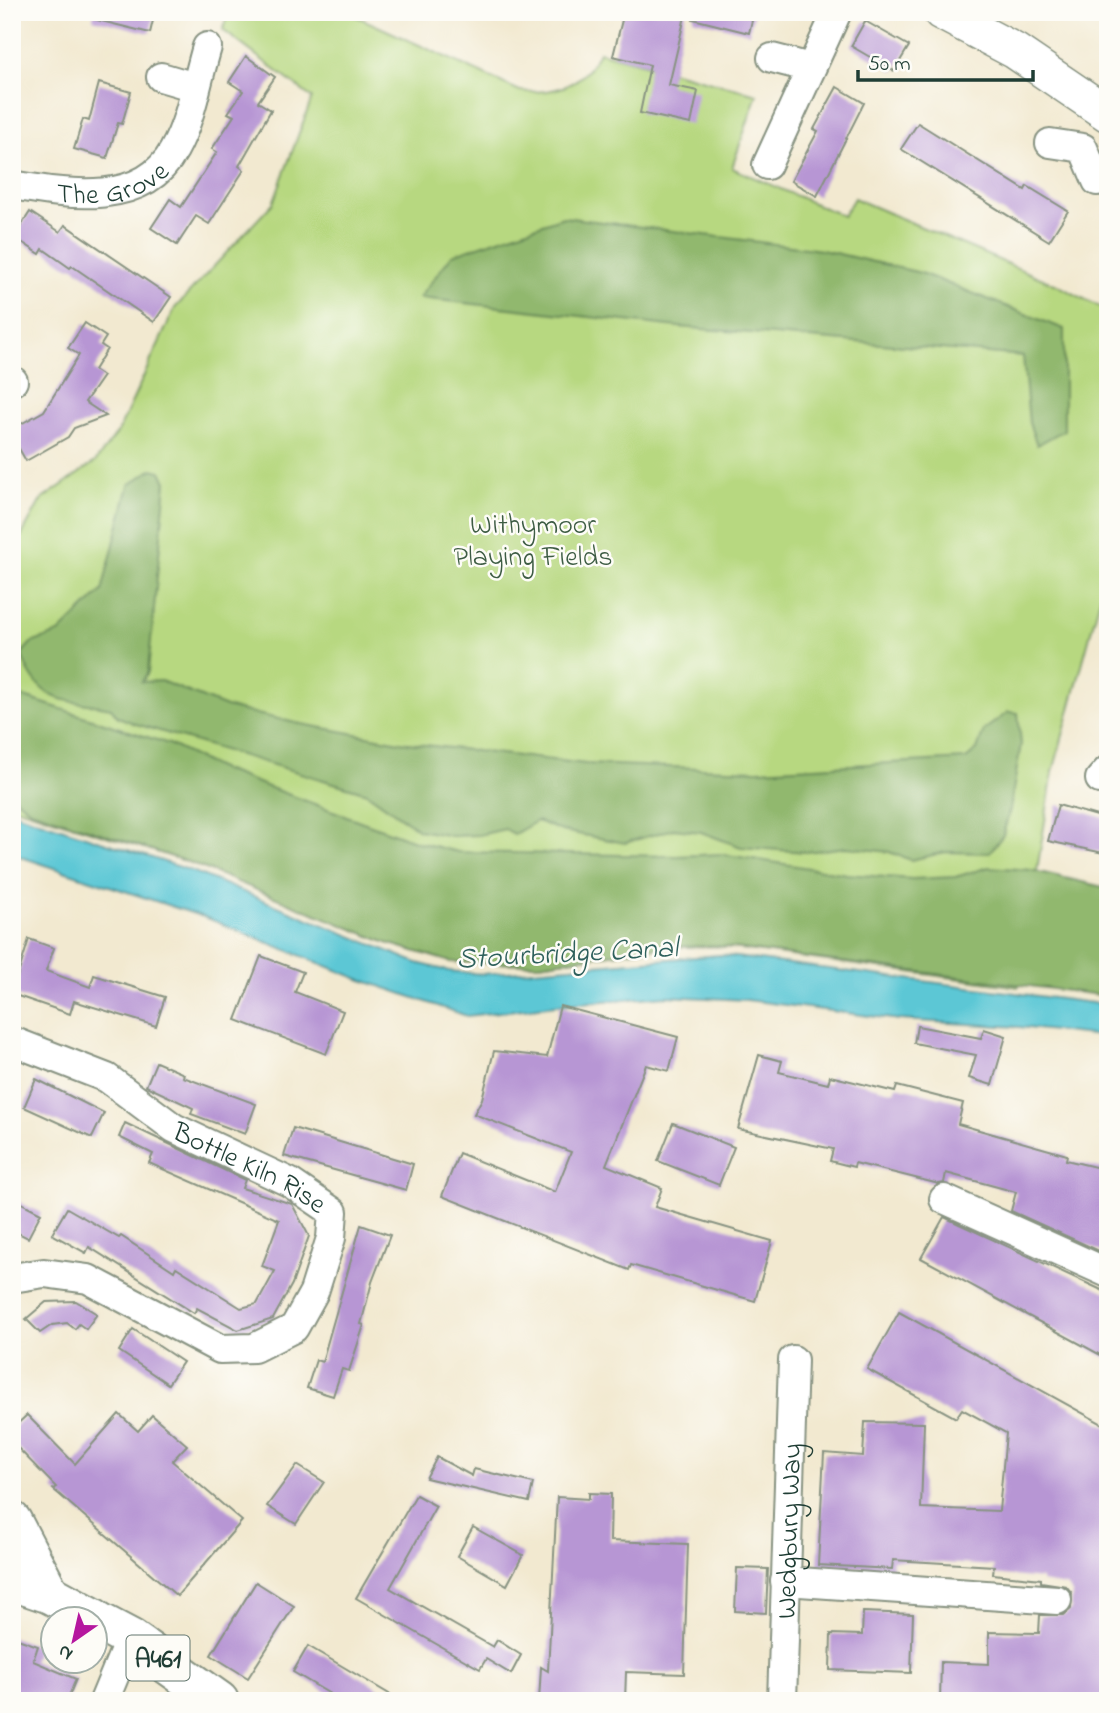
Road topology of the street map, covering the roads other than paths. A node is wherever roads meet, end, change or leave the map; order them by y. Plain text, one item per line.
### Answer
1 (837, 12) edge
2 (948, 13) edge
3 (207, 47) dead end
4 (772, 58) dead end
5 (811, 68) junction
6 (162, 77) dead end
7 (195, 88) junction
8 (1108, 115) edge
9 (1050, 143) dead end
10 (1083, 148) junction
11 (767, 166) dead end
12 (1097, 181) dead end
13 (12, 185) edge
14 (12, 1041) edge
15 (944, 1199) dead end
16 (1108, 1273) edge
17 (12, 1278) edge
18 (793, 1360) dead end
19 (12, 1521) edge
20 (12, 1581) edge
21 (785, 1581) junction
22 (50, 1594) junction
23 (1057, 1600) dead end
24 (68, 1604) edge
25 (108, 1626) edge
26 (130, 1638) junction
27 (104, 1701) edge
28 (219, 1701) edge
29 (782, 1701) edge

1 - 5 street
2 - 8 street
3 - 7 street, The Grove
4 - 5 street
5 - 11 street
6 - 7 street
7 - 13 street, The Grove
8 - 10 street
9 - 10 street
10 - 12 street
14 - 17 street, Bottle Kiln Rise
15 - 16 street
18 - 21 street, Wedgbury Way
19 - 22 main road
20 - 22 main road, A461
21 - 23 street
21 - 29 street, Wedgbury Way
22 - 24 main road, A461
25 - 26 main road, A461
26 - 27 street
26 - 28 main road, A461

